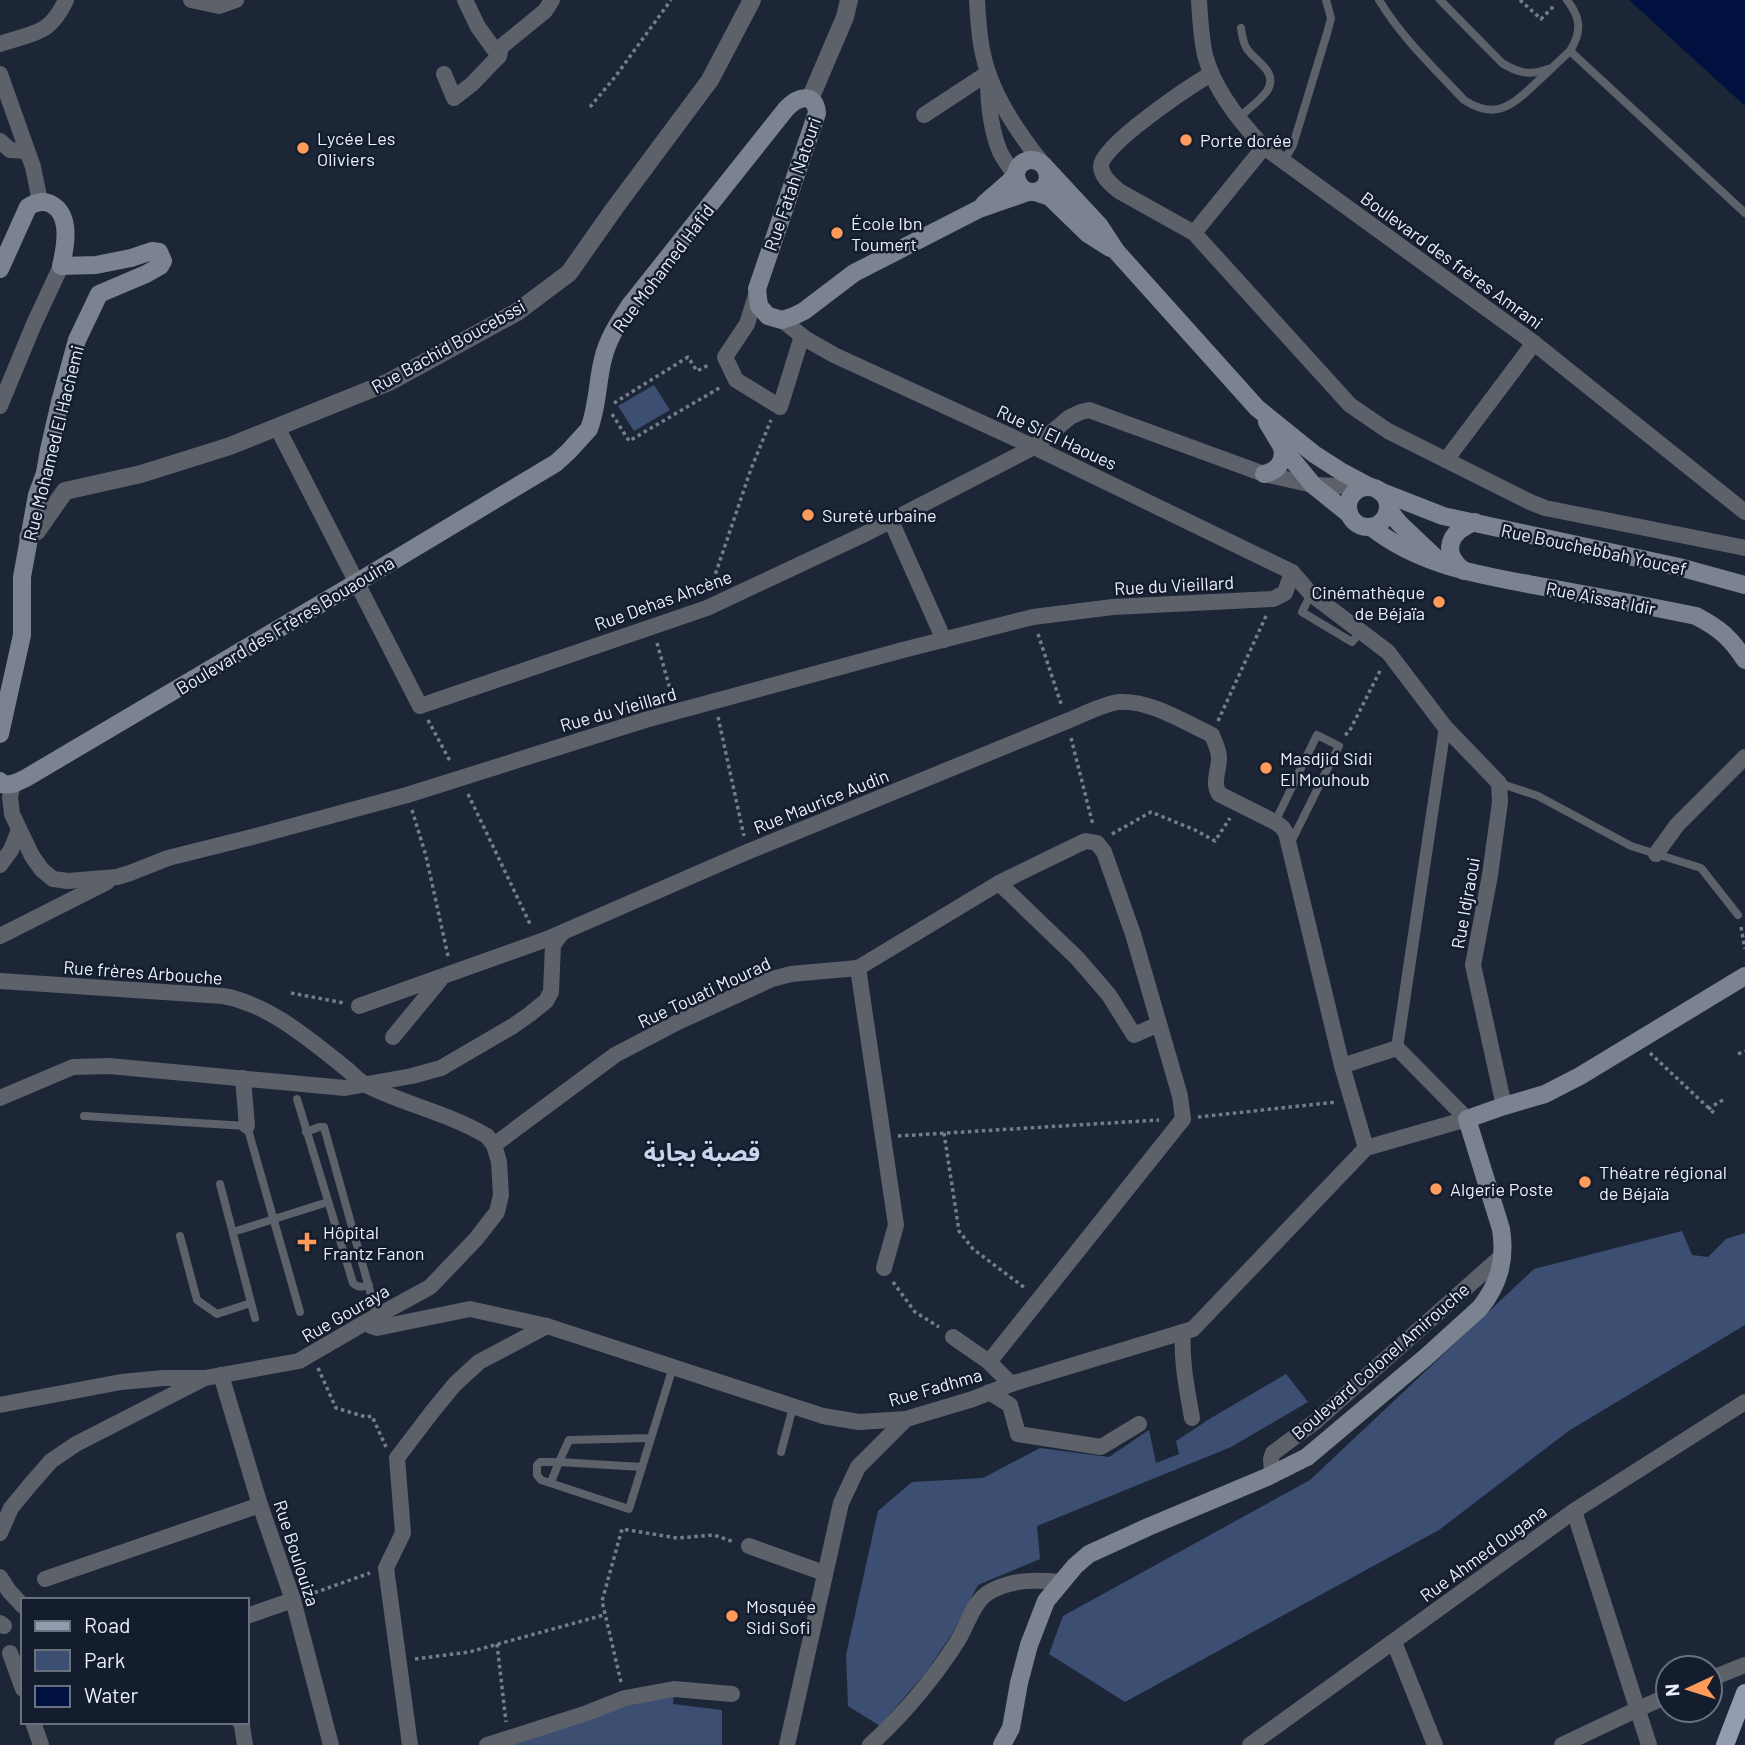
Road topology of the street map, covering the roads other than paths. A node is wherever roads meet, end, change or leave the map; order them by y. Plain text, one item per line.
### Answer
1 (66, 0) edge
2 (191, 0) edge
3 (236, 0) edge
4 (465, 0) edge
5 (552, 0) edge
6 (752, 0) edge
7 (849, 0) edge
8 (976, 0) edge
9 (1199, 0) edge
10 (1326, 0) edge
11 (1379, 0) edge
12 (1440, 0) edge
13 (1567, 0) edge
14 (1241, 28) dead end
15 (0, 44) edge
16 (1570, 51) junction
17 (499, 56) junction
18 (1559, 61) junction
19 (988, 73) junction
20 (0, 74) edge
21 (444, 74) dead end
22 (1212, 75) junction
23 (810, 99) junction
24 (924, 115) dead end
25 (1238, 118) junction
26 (1264, 147) junction
27 (9, 149) edge
28 (999, 150) junction
29 (1284, 161) junction
30 (1045, 167) junction
31 (1016, 176) junction
32 (1031, 192) junction
33 (37, 202) junction
34 (985, 203) junction
35 (1745, 214) edge
36 (1194, 233) junction
37 (1116, 251) junction
38 (61, 266) junction
39 (0, 269) edge
40 (756, 295) junction
41 (782, 320) junction
42 (802, 337) junction
43 (1534, 344) junction
44 (0, 406) edge
45 (1257, 408) junction
46 (277, 427) junction
47 (1034, 447) junction
48 (1282, 447) junction
49 (1446, 460) junction
50 (556, 463) joint
51 (1264, 474) junction
52 (1313, 485) junction
53 (1371, 488) junction
54 (1388, 509) junction
55 (1745, 512) edge
56 (1349, 513) junction
57 (1443, 516) junction
58 (891, 521) junction
59 (1475, 522) junction
60 (1399, 523) junction
61 (1374, 525) junction
62 (28, 537) junction
63 (1745, 548) edge
64 (1442, 564) junction
65 (1292, 572) junction
66 (1467, 573) junction
67 (356, 583) junction
68 (1745, 585) edge
69 (944, 640) junction
70 (1745, 660) edge
71 (1445, 727) junction
72 (0, 734) edge
73 (1745, 757) edge
74 (6, 783) edge
75 (1499, 783) junction
76 (1275, 822) junction
77 (19, 830) junction
78 (1290, 845) junction
79 (1656, 854) junction
80 (0, 865) edge
81 (117, 877) junction
82 (999, 883) junction
83 (1738, 915) road end
84 (563, 932) junction
85 (0, 936) edge
86 (858, 968) junction
87 (447, 976) junction
88 (1745, 976) edge
89 (0, 981) edge
90 (359, 1006) road end
91 (1159, 1024) junction
92 (393, 1037) dead end
93 (1397, 1048) junction
94 (1342, 1066) junction
95 (412, 1076) junction
96 (243, 1078) junction
97 (365, 1085) junction
98 (0, 1098) edge
99 (297, 1099) dead end
100 (415, 1104) junction
101 (1504, 1106) junction
102 (84, 1116) dead end
103 (1467, 1119) junction
104 (247, 1126) junction
105 (306, 1132) junction
106 (494, 1145) junction
107 (1366, 1148) junction
108 (220, 1184) dead end
109 (328, 1202) junction
110 (274, 1219) junction
111 (233, 1232) junction
112 (180, 1236) dead end
113 (1503, 1255) junction
114 (884, 1268) road end
115 (369, 1285) junction
116 (251, 1303) junction
117 (300, 1312) dead end
118 (255, 1318) dead end
119 (372, 1319) junction
120 (547, 1326) junction
121 (1183, 1332) junction
122 (953, 1336) road end
123 (989, 1362) junction
124 (673, 1367) junction
125 (213, 1376) junction
126 (1011, 1384) junction
127 (989, 1392) junction
128 (1745, 1402) edge
129 (0, 1405) edge
130 (793, 1407) junction
131 (1192, 1418) dead end
132 (1139, 1424) dead end
133 (889, 1426) junction
134 (651, 1438) junction
135 (781, 1452) dead end
136 (559, 1461) junction
137 (642, 1467) junction
138 (1272, 1474) junction
139 (551, 1482) junction
140 (260, 1505) junction
141 (1574, 1511) junction
142 (0, 1533) edge
143 (749, 1546) dead end
144 (824, 1573) junction
145 (0, 1577) edge
146 (45, 1579) dead end
147 (1062, 1582) junction
148 (293, 1600) junction
149 (21, 1604) edge
150 (248, 1616) edge
151 (1394, 1642) junction
152 (10, 1653) dead end
153 (1745, 1665) edge
154 (1724, 1673) edge
155 (21, 1683) edge
156 (1745, 1693) edge
157 (732, 1694) dead end
158 (1654, 1702) edge
159 (1638, 1709) junction
160 (34, 1724) edge
161 (241, 1724) edge
162 (41, 1745) edge
163 (245, 1745) edge
164 (331, 1745) edge
165 (411, 1745) edge
166 (487, 1745) edge
167 (787, 1745) edge
168 (870, 1745) edge
169 (1002, 1745) edge
170 (1250, 1745) edge
171 (1435, 1745) edge
172 (1562, 1745) edge
173 (1649, 1745) edge
174 (1725, 1745) edge

1 - 15 street
2 - 3 street
4 - 17 street
5 - 17 street
6 - 46 street, Rue Bachid Boucebssi
7 - 23 street, Rue Fatah Natouri
8 - 19 street, Rue Bouchebbah Youcef
9 - 22 street, Boulevard des frères Amrani
10 - 29 lane
11 - 18 lane
12 - 18 lane
13 - 16 lane
14 - 25 lane
16 - 18 lane
16 - 35 lane
17 - 21 street
19 - 24 street
19 - 28 street, Rue Bouchebbah Youcef
19 - 30 street, Rue Bouchebbah Youcef
20 - 27 street
22 - 25 street, Boulevard des frères Amrani
22 - 36 street
23 - 40 main road, Rue Fatah Natouri
23 - 50 main road, Rue Mohamed Hafid
25 - 26 street, Boulevard des frères Amrani
26 - 29 street, Boulevard des frères Amrani
26 - 36 street
27 - 33 street
28 - 31 street, Rue Bouchebbah Youcef
28 - 34 street, Rue Bouchebbah Youcef
29 - 43 street, Boulevard des frères Amrani
30 - 31 main road
30 - 32 main road
30 - 37 main road, Rue Bouchebbah Youcef
31 - 32 main road
31 - 34 main road
32 - 34 main road
32 - 37 main road, Rue Bouchebbah Youcef
33 - 38 main road
33 - 39 main road
34 - 41 main road
36 - 49 street
37 - 45 main road, Rue Bouchebbah Youcef
38 - 44 street
38 - 62 main road, Rue Mohamed El Hachemi
40 - 41 main road
40 - 42 street
41 - 42 street, Rue Si El Haoues
42 - 47 street, Rue Si El Haoues
43 - 49 street
43 - 55 street, Boulevard des frères Amrani
45 - 48 main road, Rue Bouchebbah Youcef
45 - 53 main road, Rue Bouchebbah Youcef
46 - 62 street, Rue Bachid Boucebssi
46 - 67 street
47 - 51 street, Rue Dehas Ahcène
47 - 58 street, Rue Dehas Ahcène
47 - 65 street, Rue Si El Haoues
48 - 51 main road
48 - 52 main road, Rue Bouchebbah Youcef
49 - 63 street
50 - 67 main road, Boulevard des Frères Bouaouina
51 - 52 street
52 - 53 street, Rue Bouchebbah Youcef
52 - 56 main road, Rue Bouchebbah Youcef
53 - 54 main road
53 - 56 main road
53 - 57 main road, Rue Bouchebbah Youcef
54 - 60 main road, Rue Aissat Idir
54 - 61 main road
56 - 61 main road
57 - 59 main road, Rue Bouchebbah Youcef
57 - 60 main road, Rue Bouchebbah Youcef
58 - 67 street, Rue Dehas Ahcène
58 - 69 street
59 - 66 main road
59 - 68 main road, Rue Bouchebbah Youcef
60 - 61 main road, Rue Bouchebbah Youcef
60 - 64 main road, Rue Aissat Idir
61 - 64 main road, Rue Aissat Idir
62 - 72 main road, Rue Mohamed El Hachemi
64 - 66 main road, Rue Aissat Idir
65 - 69 street, Rue du Vieillard
65 - 71 street, Rue Si El Haoues
66 - 70 main road, Rue Aissat Idir
67 - 74 main road, Boulevard des Frères Bouaouina
69 - 81 street, Rue du Vieillard
71 - 75 street
71 - 93 street
73 - 79 street
74 - 77 street, Rue du Vieillard
75 - 79 lane
75 - 101 street, Rue Idjraoui
76 - 78 street
76 - 78 lane
76 - 84 street, Rue Maurice Audin
77 - 80 street
77 - 81 street, Rue du Vieillard
78 - 94 street
79 - 83 lane
81 - 85 street
82 - 86 street, Rue Touati Mourad
82 - 91 street
82 - 91 street, Rue Touati Mourad
84 - 87 street, Rue Maurice Audin
84 - 95 street
86 - 106 street, Rue Touati Mourad
86 - 114 street
87 - 90 street, Rue Maurice Audin
87 - 92 street
88 - 101 main road
89 - 97 street, Rue frères Arbouche
91 - 123 street
93 - 94 street
93 - 103 street
94 - 107 street
95 - 97 street
95 - 100 street
96 - 97 street
96 - 98 street
96 - 104 street
97 - 100 street, Rue frères Arbouche
99 - 105 lane
100 - 106 street, Rue frères Arbouche
101 - 103 main road
102 - 104 lane
103 - 107 street
103 - 113 main road, Boulevard Colonel Amirouche
104 - 110 lane
105 - 109 lane
105 - 115 lane
106 - 119 street, Rue Gouraya
107 - 121 street, Rue Fadhma
108 - 111 lane
109 - 110 lane
109 - 115 lane
110 - 111 lane
110 - 117 lane
111 - 116 lane
112 - 116 lane
113 - 138 street, Boulevard Colonel Amirouche
113 - 138 main road, Boulevard Colonel Amirouche
115 - 119 lane
116 - 118 lane
119 - 120 street, Rue Fadhma
119 - 125 street, Rue Gouraya
120 - 124 street, Rue Fadhma
120 - 165 street
121 - 126 street, Rue Fadhma
121 - 131 street
122 - 123 street
123 - 126 street
124 - 130 street, Rue Fadhma
124 - 134 lane
125 - 129 street
125 - 140 street, Rue Boulouiza
125 - 142 street, Rue Gouraya
126 - 127 street, Rue Fadhma
127 - 132 street
127 - 133 street, Rue Fadhma
128 - 141 street, Rue Ahmed Ougana
130 - 133 street, Rue Fadhma
130 - 135 lane
133 - 144 street
134 - 136 lane
134 - 137 lane
136 - 137 lane
136 - 139 lane
136 - 139 lane
137 - 139 lane
138 - 147 main road, Boulevard Colonel Amirouche
140 - 146 street
140 - 148 street, Rue Boulouiza
141 - 151 street, Rue Ahmed Ougana
141 - 159 street
143 - 144 street
144 - 167 street
145 - 149 street
147 - 168 street
147 - 169 main road, Boulevard Colonel Amirouche
148 - 150 street
148 - 164 street, Rue Boulouiza
151 - 170 street, Rue Ahmed Ougana
151 - 171 street
152 - 155 street
153 - 154 street
156 - 174 main road
157 - 166 street
158 - 159 street
159 - 172 street
159 - 173 street
160 - 162 street
161 - 163 street

